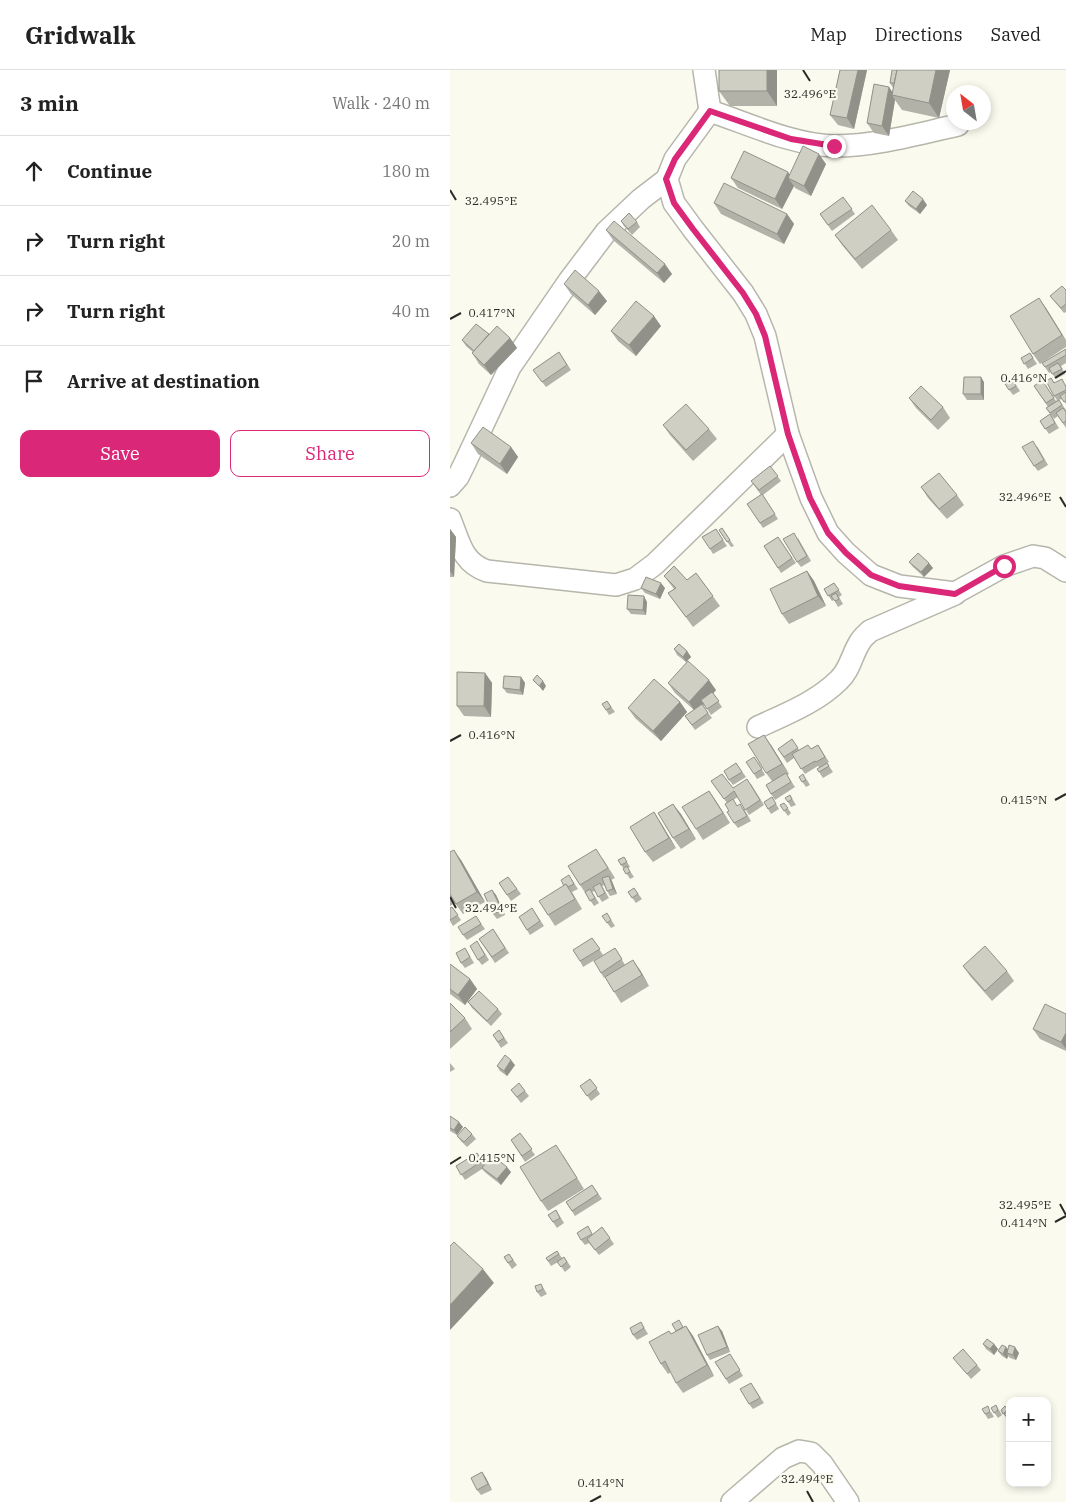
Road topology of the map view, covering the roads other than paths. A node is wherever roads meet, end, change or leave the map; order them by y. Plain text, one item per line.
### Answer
1 (704, 70) edge
2 (710, 111) junction
3 (946, 128) edge
4 (666, 179) junction
5 (788, 434) junction
6 (450, 486) edge
7 (450, 519) edge
8 (1066, 570) edge
9 (955, 594) junction
10 (758, 727) dead end
11 (732, 1502) edge
12 (848, 1502) edge

1 - 2 street
2 - 3 street
2 - 4 street
4 - 5 street
4 - 6 street
5 - 7 street
5 - 9 street
8 - 9 street
9 - 10 street
11 - 12 street

